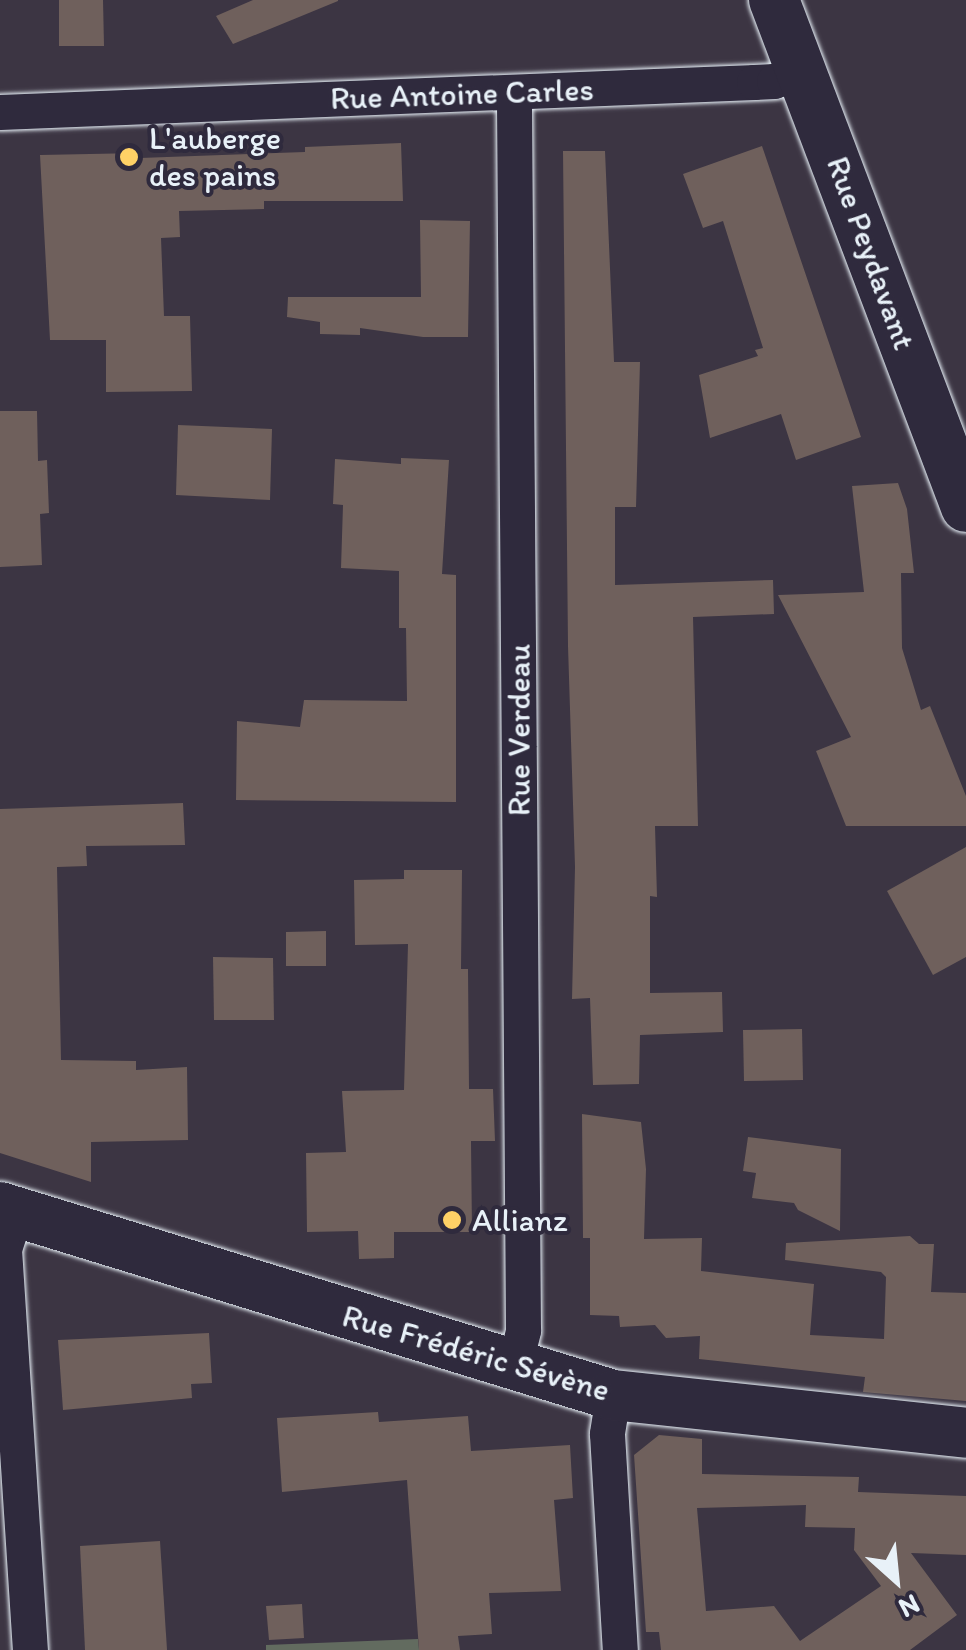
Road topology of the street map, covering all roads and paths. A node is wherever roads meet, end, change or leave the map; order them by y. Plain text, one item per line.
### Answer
1 (774, 0) edge
2 (802, 70) junction
3 (514, 92) junction
4 (0, 112) edge
5 (966, 507) edge
6 (8, 1209) edge
7 (514, 1367) junction
8 (614, 1395) junction
9 (966, 1433) edge
10 (30, 1650) edge
11 (620, 1650) edge

1 - 2 street, Rue Peydavant
2 - 3 street, Rue Antoine Carles
2 - 5 street, Rue Peydavant
3 - 4 street, Rue Antoine Carles
3 - 7 street, Rue Verdeau
6 - 7 street, Rue Frédéric Sévène
6 - 10 street
7 - 8 street, Rue Frédéric Sévène
8 - 9 street, Rue Frédéric Sévène
8 - 11 street

